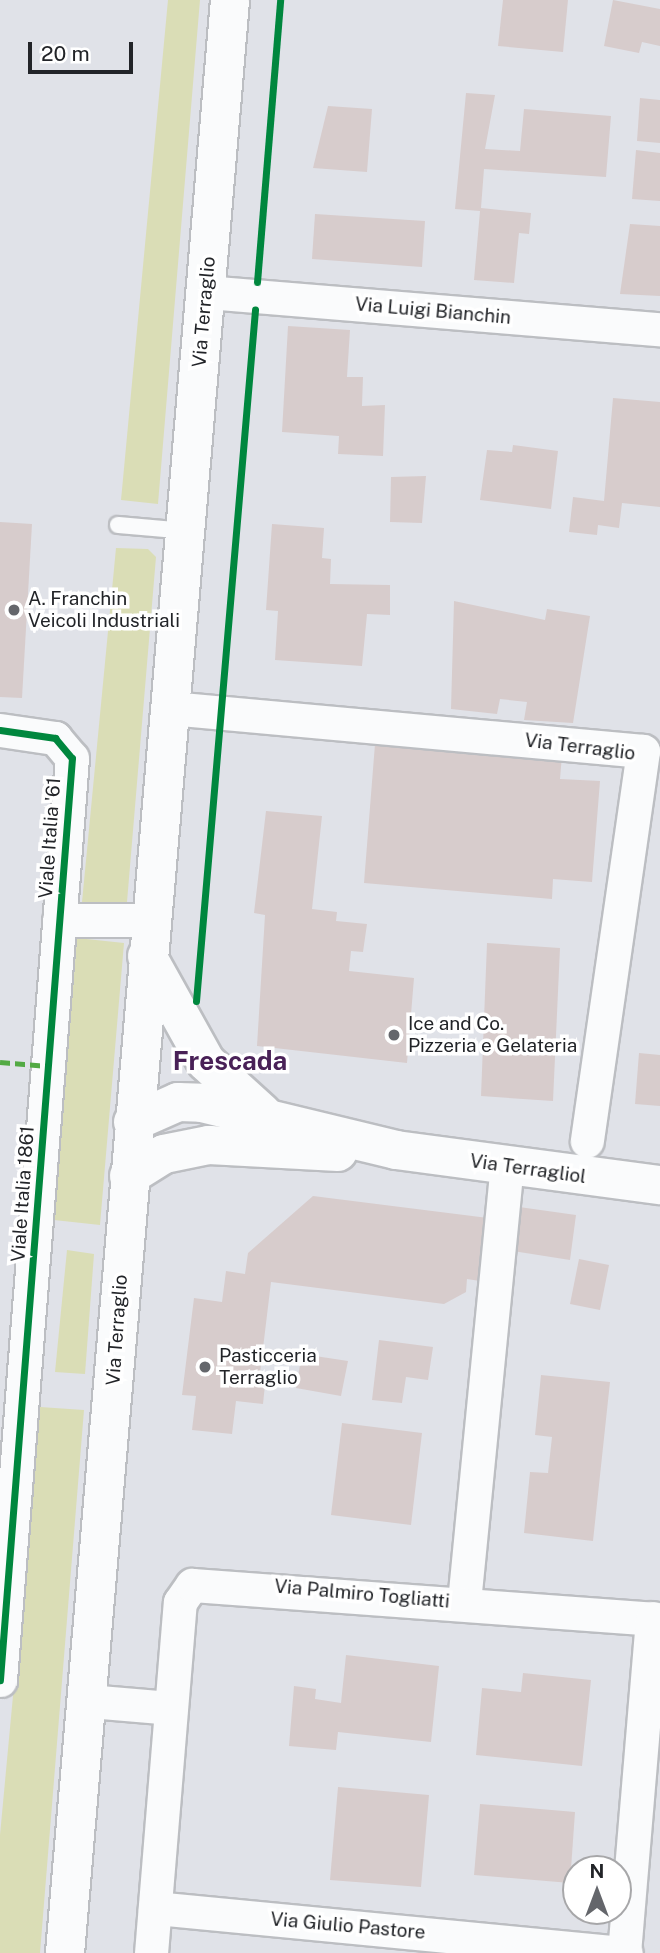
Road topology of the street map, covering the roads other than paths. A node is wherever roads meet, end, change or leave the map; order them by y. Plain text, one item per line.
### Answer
1 (230, 0) edge
2 (206, 292) junction
3 (660, 329) edge
4 (118, 525) dead end
5 (186, 531) junction
6 (170, 708) junction
7 (0, 730) edge
8 (59, 920) junction
9 (149, 938) junction
10 (264, 1115) junction
11 (133, 1122) junction
12 (587, 1141) dead end
13 (209, 1145) junction
14 (397, 1150) junction
15 (507, 1167) junction
16 (129, 1176) junction
17 (660, 1185) edge
18 (6, 1543) edge
19 (464, 1602) junction
20 (656, 1618) edge
21 (1, 1668) edge
22 (89, 1701) junction
23 (172, 1708) junction
24 (155, 1908) junction
25 (65, 1953) edge
26 (151, 1953) edge
27 (625, 1953) edge

1 - 2 main road, Via Terraglio
2 - 3 street, Via Luigi Bianchin
2 - 5 main road, Via Terraglio
4 - 5 lane
5 - 6 main road, Via Terraglio
6 - 9 main road, Via Terraglio
6 - 12 street, Via Terraglio
7 - 8 street, Viale Italia '61
8 - 9 street, Viale Italia '61
8 - 18 street, Viale Italia 1861
9 - 10 main road, Via Terragliol
9 - 11 main road, Via Terraglio
10 - 11 main road, Via Terragliol
10 - 14 main road, Via Terragliol
11 - 13 main road, Via Terragliol
11 - 16 main road, Via Terraglio
13 - 14 main road, Via Terragliol
13 - 16 main road, Via Terragliol
14 - 15 main road, Via Terragliol
15 - 17 main road, Via Terragliol
15 - 19 street
16 - 22 main road, Via Terraglio
18 - 21 street, Viale Italia 1861
19 - 20 street, Via Palmiro Togliatti
19 - 23 street, Via Palmiro Togliatti
20 - 27 street
22 - 23 street
22 - 25 main road, Via Terraglio
23 - 24 street, Via Palmiro Togliatti
24 - 26 street, Via Palmiro Togliatti
24 - 27 street, Via Giulio Pastore

